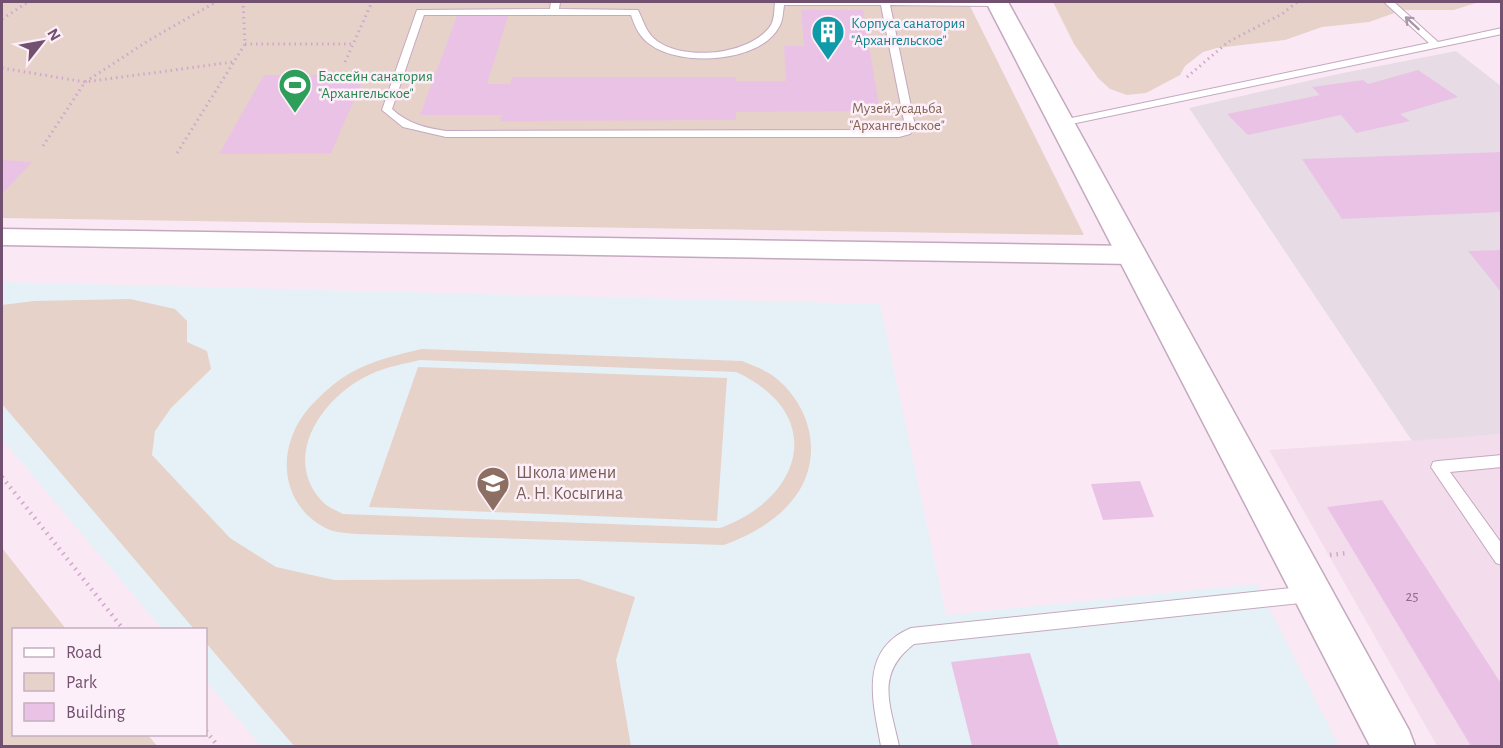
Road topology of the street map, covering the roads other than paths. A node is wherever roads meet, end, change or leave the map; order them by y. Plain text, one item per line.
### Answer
1 (885, 2) edge
2 (997, 2) edge
3 (1389, 2) edge
4 (555, 7) edge
5 (1502, 31) edge
6 (1435, 44) junction
7 (1062, 123) junction
8 (2, 237) edge
9 (1131, 255) junction
10 (1502, 461) edge
11 (1502, 558) edge
12 (1310, 594) junction
13 (890, 747) edge
14 (1393, 747) edge

1 - 2 lane
1 - 4 lane
1 - 4 lane
2 - 7 street
6 -> 3 lane
5 - 6 lane
6 - 7 lane
7 - 9 street
8 - 9 street
9 - 12 street
10 - 11 lane
12 - 13 lane
12 - 14 street

